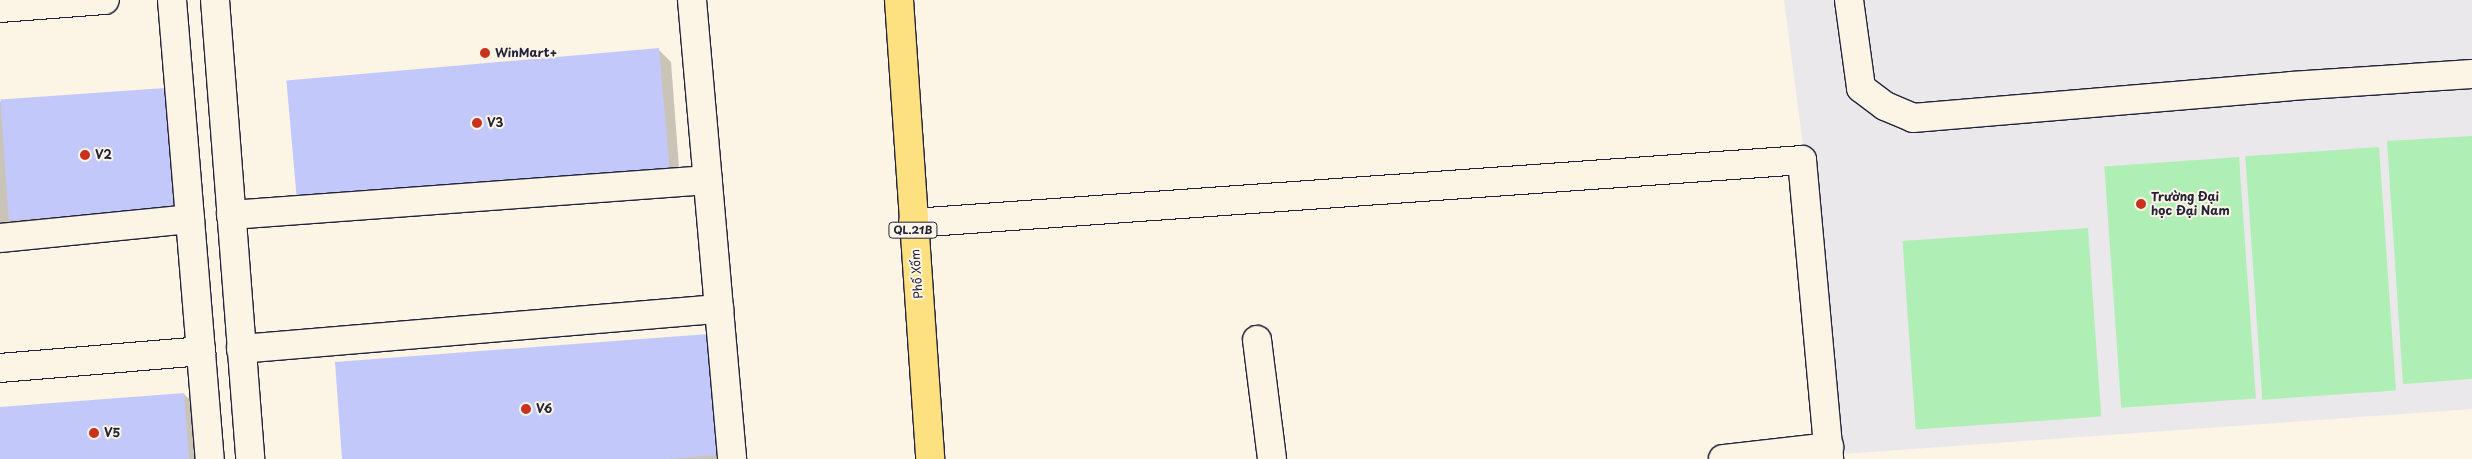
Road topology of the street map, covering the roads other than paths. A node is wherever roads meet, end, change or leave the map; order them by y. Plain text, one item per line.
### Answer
1 (105, 0) edge
2 (172, 0) edge
3 (215, 0) edge
4 (692, 0) edge
5 (899, 0) edge
6 (1849, 0) edge
7 (0, 8) edge
8 (2472, 74) edge
9 (708, 180) junction
10 (231, 215) junction
11 (190, 219) junction
12 (913, 223) junction
13 (0, 238) edge
14 (719, 310) junction
15 (1257, 340) dead end
16 (241, 349) junction
17 (201, 351) junction
18 (0, 368) edge
19 (1829, 453) edge
20 (210, 459) edge
21 (250, 459) edge
22 (732, 459) edge
23 (930, 459) edge
24 (1272, 459) edge
25 (1723, 459) edge

1 - 7 lane
2 - 11 lane
3 - 10 lane
4 - 9 lane
5 - 12 highway, Phố Xốm / QL.21B
6 - 8 lane
9 - 10 lane
9 - 14 lane
10 - 16 lane
11 - 13 lane
11 - 17 lane
12 - 19 lane
12 - 23 highway, Phố Xốm / QL.21B
14 - 16 lane
14 - 22 lane
15 - 24 lane
16 - 21 lane
17 - 18 lane
17 - 20 lane
19 - 25 lane

